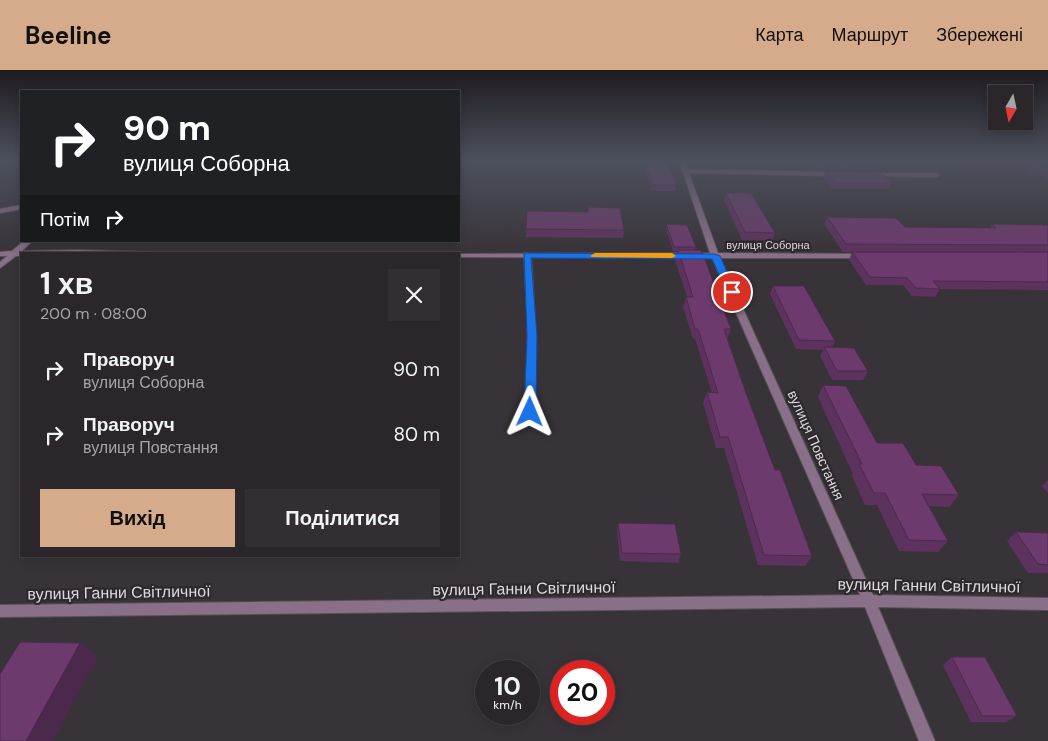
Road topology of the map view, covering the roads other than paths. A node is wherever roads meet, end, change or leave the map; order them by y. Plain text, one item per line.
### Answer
1 (693, 191) edge
2 (20, 207) edge
3 (0, 211) edge
4 (28, 242) edge
5 (16, 253) junction
6 (20, 253) edge
7 (0, 254) edge
8 (460, 255) edge
9 (527, 255) junction
10 (715, 256) junction
11 (872, 256) edge
12 (0, 266) edge
13 (530, 412) dead end
14 (869, 601) junction
15 (1048, 604) edge
16 (0, 611) edge
17 (927, 741) edge

1 - 10 street, вулиця Повстання
2 - 3 street
4 - 5 street
5 - 6 street
5 - 7 street
5 - 12 street
8 - 9 street, вулиця Соборна
9 - 10 street, вулиця Соборна
9 - 13 street
10 - 11 street, вулиця Соборна
10 - 14 street, вулиця Повстання
14 - 15 street, вулиця Ганни Світличної
14 - 16 street, вулиця Ганни Світличної
14 - 17 street, вулиця Повстання

